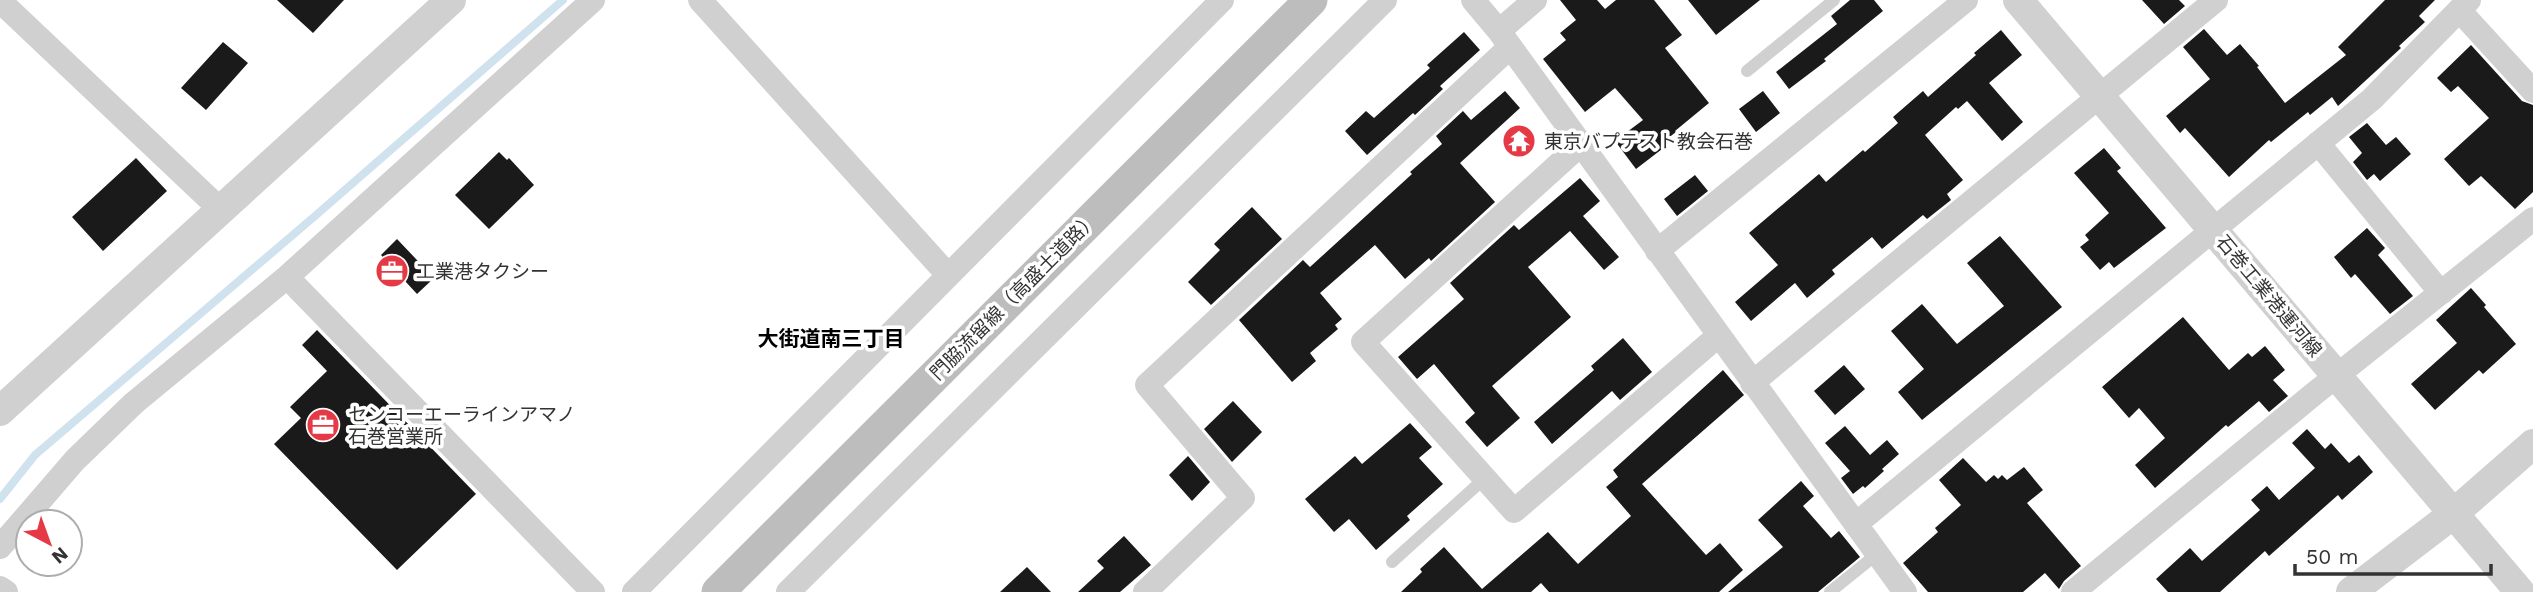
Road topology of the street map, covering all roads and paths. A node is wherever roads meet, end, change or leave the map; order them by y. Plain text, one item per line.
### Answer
1 (452, 0) edge
2 (593, 0) edge
3 (700, 0) edge
4 (1222, 0) edge
5 (1311, 0) edge
6 (1385, 0) edge
7 (1473, 0) edge
8 (1535, 0) edge
9 (1833, 0) edge
10 (1966, 0) edge
11 (2018, 0) edge
12 (2216, 0) edge
13 (0, 1) edge
14 (2464, 5) edge
15 (1504, 39) junction
16 (1747, 71) dead end
17 (2533, 90) edge
18 (2099, 96) junction
19 (2318, 143) junction
20 (1580, 145) junction
21 (222, 211) junction
22 (2213, 230) junction
23 (2527, 234) edge
24 (1657, 251) junction
25 (948, 275) junction
26 (287, 277) junction
27 (2441, 293) junction
28 (1718, 336) junction
29 (2337, 376) junction
30 (1752, 383) junction
31 (0, 411) edge
32 (2533, 444) edge
33 (1485, 478) junction
34 (2453, 514) junction
35 (1856, 524) junction
36 (0, 547) edge
37 (1877, 554) junction
38 (1392, 562) dead end
39 (0, 588) edge
40 (6, 592) edge
41 (593, 592) edge
42 (634, 592) edge
43 (718, 592) edge
44 (788, 592) edge
45 (1145, 592) edge
46 (1830, 592) edge
47 (1905, 592) edge
48 (2073, 592) edge
49 (2351, 592) edge
50 (2520, 592) edge

1 - 21 street
2 - 26 street
3 - 25 street
4 - 25 street
5 - 43 main road, 門脇流留線（高盛土道路）
6 - 44 street
7 - 15 street
8 - 15 street
9 - 16 lane
10 - 24 street
11 - 18 street, 石巻工業港運河線
12 - 18 street
13 - 21 street
14 - 17 street
14 - 19 street
15 - 20 street
15 - 45 street
18 - 22 street, 石巻工業港運河線
18 - 30 street
19 - 22 street
19 - 27 street
20 - 24 street
20 - 33 street
21 - 31 street
22 - 29 street, 石巻工業港運河線
22 - 35 street
23 - 27 street
24 - 28 street
25 - 42 street
26 - 36 street
26 - 41 street
27 - 29 street
28 - 30 street
28 - 33 street
29 - 34 street, 石巻工業港運河線
29 - 48 street
30 - 35 street
32 - 34 street
33 - 38 lane
34 - 49 street
34 - 50 street, 石巻工業港運河線
35 - 37 street
37 - 46 lane
37 - 47 street
39 - 40 street

